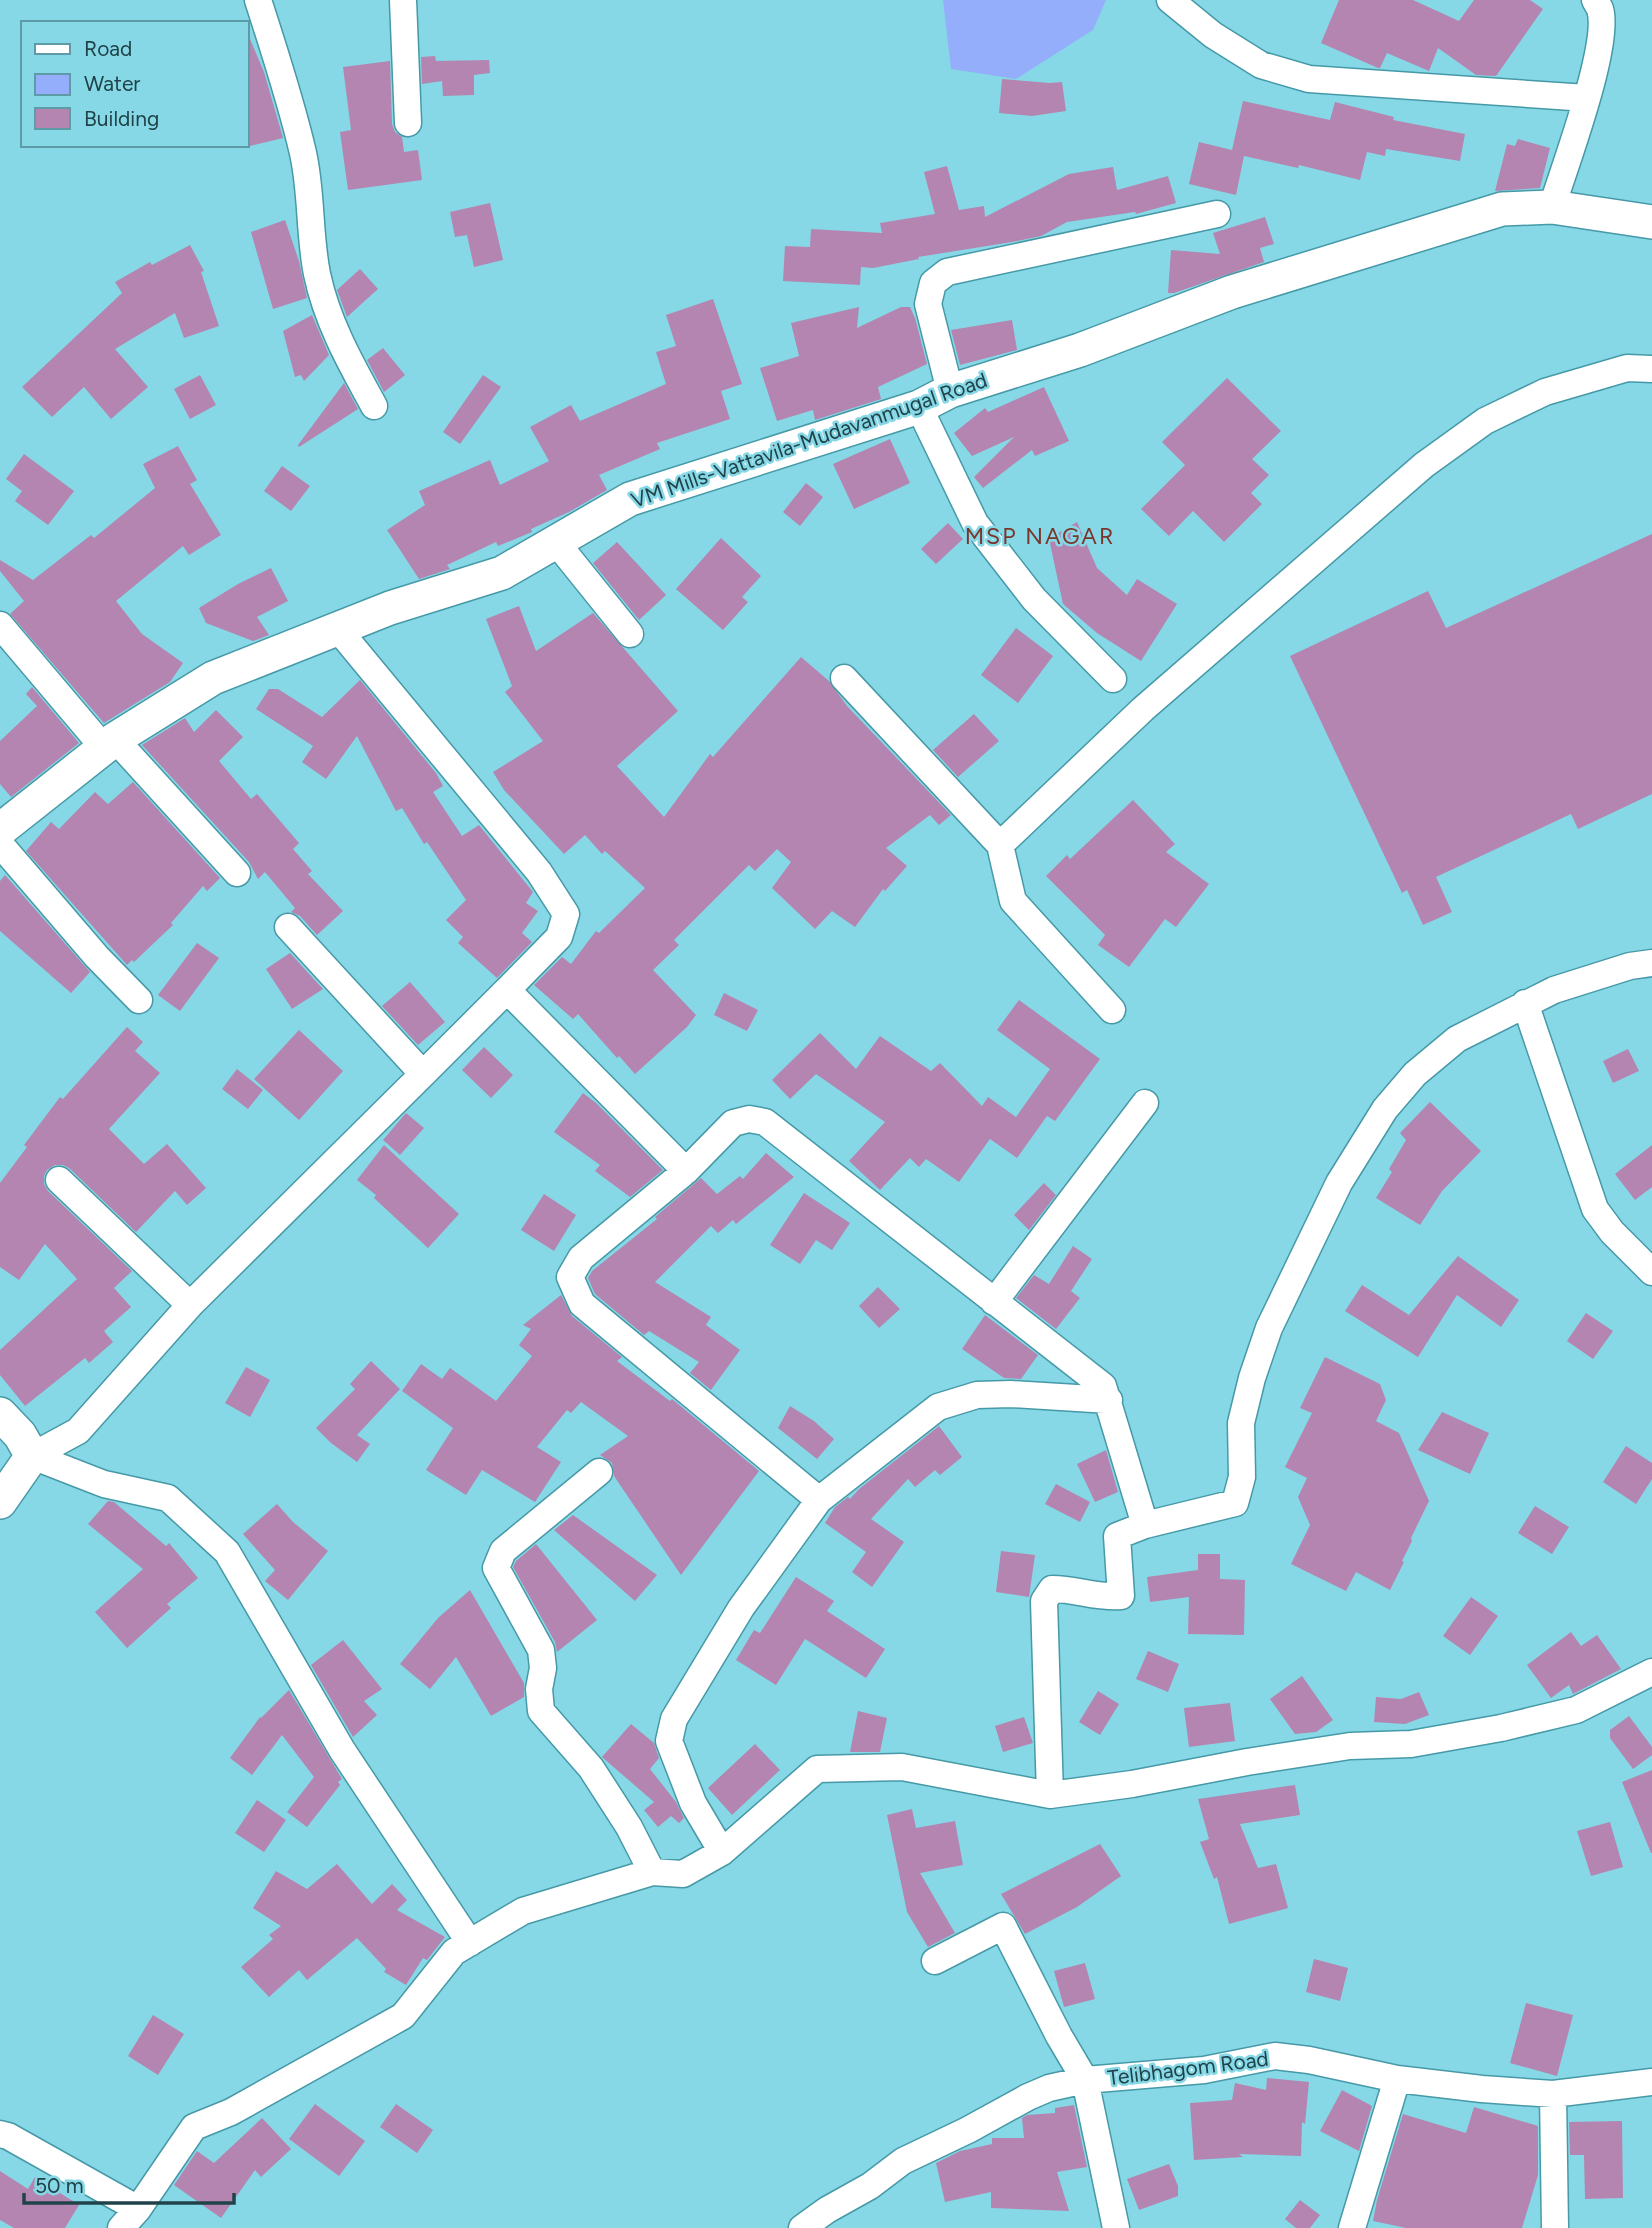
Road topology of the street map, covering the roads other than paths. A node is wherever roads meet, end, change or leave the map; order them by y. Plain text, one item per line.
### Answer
1 (258, 0) edge
2 (403, 0) edge
3 (1170, 0) edge
4 (1595, 0) edge
5 (1587, 98) junction
6 (408, 122) dead end
7 (1552, 206) junction
8 (1217, 214) dead end
9 (1652, 222) edge
10 (1652, 369) edge
11 (950, 391) junction
12 (374, 406) dead end
13 (919, 407) junction
14 (556, 542) junction
15 (0, 625) edge
16 (337, 628) junction
17 (630, 634) dead end
18 (844, 678) dead end
19 (1113, 679) dead end
20 (109, 743) junction
21 (0, 830) edge
22 (0, 844) edge
23 (1000, 845) junction
24 (237, 873) dead end
25 (288, 927) dead end
26 (1652, 963) edge
27 (507, 990) junction
28 (139, 1000) dead end
29 (1525, 1003) junction
30 (1112, 1010) dead end
31 (423, 1074) junction
32 (1145, 1103) dead end
33 (685, 1171) junction
34 (59, 1180) dead end
35 (1652, 1272) edge
36 (994, 1302) junction
37 (190, 1305) junction
38 (1109, 1401) junction
39 (0, 1414) edge
40 (32, 1456) junction
41 (599, 1472) dead end
42 (819, 1500) junction
43 (0, 1503) edge
44 (1145, 1525) junction
45 (1652, 1672) edge
46 (1050, 1795) junction
47 (722, 1852) junction
48 (652, 1872) junction
49 (470, 1943) junction
50 (935, 1961) dead end
51 (1398, 2079) junction
52 (1085, 2080) junction
53 (1652, 2082) edge
54 (1553, 2094) junction
55 (0, 2134) edge
56 (129, 2218) edge
57 (802, 2228) edge
58 (1116, 2228) edge
59 (1352, 2228) edge
60 (1555, 2228) edge

1 - 12 street
2 - 6 street
3 - 5 street
4 - 5 street
5 - 7 street
7 - 9 street, VM Mills-Vattavila-Mudavanmugal Road
7 - 11 street, VM Mills-Vattavila-Mudavanmugal Road
8 - 11 street
10 - 23 street
11 - 13 street, VM Mills-Vattavila-Mudavanmugal Road
13 - 14 street, VM Mills-Vattavila-Mudavanmugal Road
13 - 19 street
14 - 16 street, VM Mills-Vattavila-Mudavanmugal Road
14 - 17 street
15 - 20 street
16 - 20 street, VM Mills-Vattavila-Mudavanmugal Road
16 - 27 street
18 - 23 street
20 - 21 street, VM Mills-Vattavila-Mudavanmugal Road
20 - 24 street
22 - 28 street
23 - 30 street
25 - 31 street
26 - 29 street
27 - 31 street
27 - 33 street
29 - 35 street
29 - 44 street
31 - 37 street
32 - 36 street
33 - 36 street
33 - 42 street
34 - 37 street
36 - 38 street
37 - 40 street
38 - 42 street
38 - 44 street
39 - 40 street
40 - 43 street
40 - 49 street
41 - 48 street
42 - 47 street
44 - 46 street
45 - 46 street
46 - 47 street
47 - 48 street
48 - 49 street
49 - 56 street
50 - 52 street
51 - 52 street, Telibhagom Road
51 - 54 street, Telibhagom Road
51 - 59 street
52 - 57 street, Telibhagom Road
52 - 58 street
53 - 54 street, Telibhagom Road
54 - 60 street
55 - 56 street

